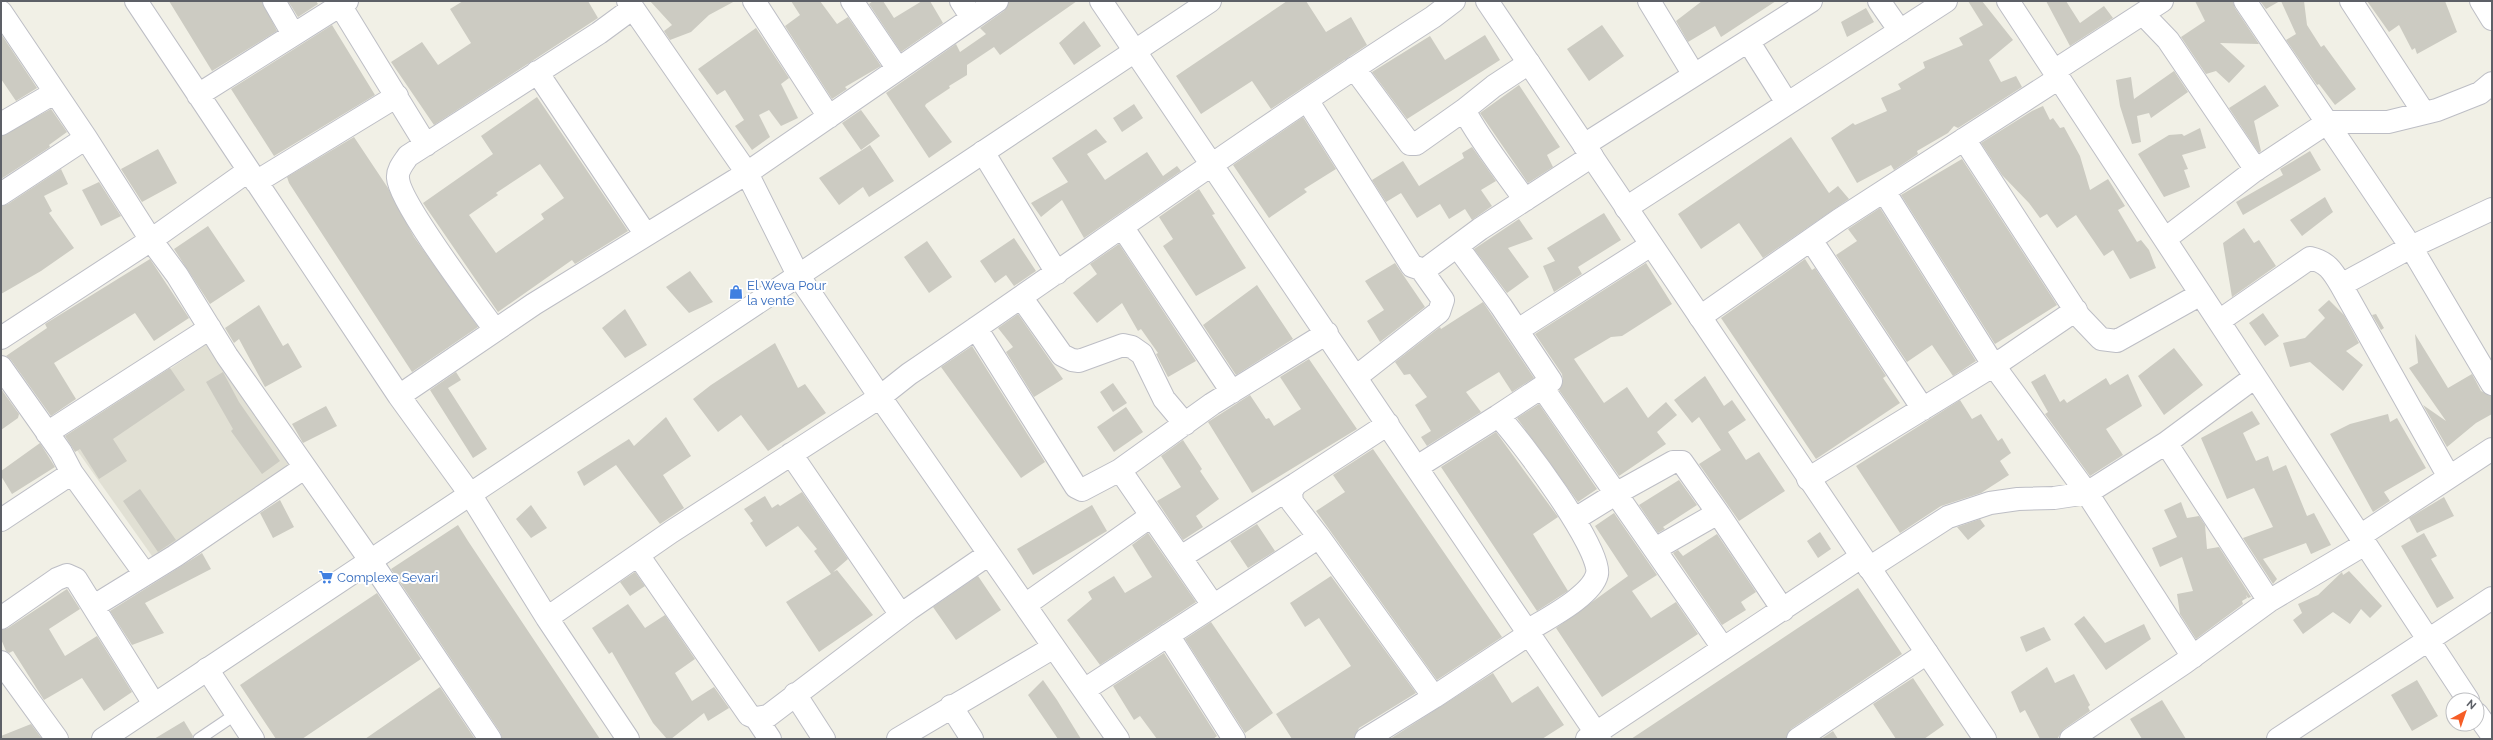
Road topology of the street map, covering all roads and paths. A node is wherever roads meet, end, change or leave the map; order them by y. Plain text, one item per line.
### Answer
1 (136, 1) edge
2 (274, 1) edge
3 (754, 1) edge
4 (852, 1) edge
5 (997, 1) edge
6 (1101, 1) edge
7 (1210, 1) edge
8 (1454, 1) edge
9 (1487, 1) edge
10 (1649, 1) edge
11 (1811, 1) edge
12 (1879, 1) edge
13 (1946, 1) edge
14 (2008, 1) edge
15 (2162, 1) edge
16 (2245, 1) edge
17 (2352, 1) edge
18 (343, 3) edge
19 (631, 4) edge
20 (967, 10) edge
21 (1, 12) edge
22 (2143, 14) junction
23 (1900, 31) junction
24 (293, 34) junction
25 (1748, 41) junction
26 (1136, 50) junction
27 (1529, 63) junction
28 (1354, 68) junction
29 (898, 69) junction
30 (537, 72) junction
31 (1694, 74) junction
32 (2056, 74) junction
33 (2492, 83) edge
34 (54, 93) junction
35 (198, 95) junction
36 (397, 96) junction
37 (1307, 100) junction
38 (1787, 103) junction
39 (1464, 110) junction
40 (2424, 113) junction
41 (829, 116) junction
42 (2328, 122) junction
43 (1, 124) edge
44 (86, 138) junction
45 (1964, 139) junction
46 (426, 145) junction
47 (1588, 151) junction
48 (983, 152) junction
49 (1212, 163) junction
50 (2256, 170) junction
51 (747, 173) junction
52 (252, 176) junction
53 (1884, 191) junction
54 (1, 194) edge
55 (1525, 200) junction
56 (1626, 208) junction
57 (2489, 217) edge
58 (1123, 228) junction
59 (646, 235) junction
60 (2165, 239) junction
61 (151, 240) junction
62 (1811, 240) junction
63 (1652, 245) junction
64 (1457, 246) junction
65 (2411, 247) junction
66 (1421, 269) junction
67 (1057, 273) junction
68 (798, 276) junction
69 (2341, 285) junction
70 (2201, 294) junction
71 (1021, 297) junction
72 (2076, 310) junction
73 (1700, 317) junction
74 (2219, 321) junction
75 (210, 328) junction
76 (976, 328) junction
77 (495, 330) junction
78 (1518, 330) junction
79 (1326, 333) junction
80 (1, 338) edge
81 (1994, 366) junction
82 (1, 367) edge
83 (1356, 377) junction
84 (2255, 377) junction
85 (2492, 384) edge
86 (1542, 387) junction
87 (1232, 392) junction
88 (399, 396) junction
89 (880, 397) junction
90 (1923, 409) junction
91 (1498, 416) junction
92 (1185, 424) junction
93 (1388, 424) junction
94 (47, 433) junction
95 (2166, 443) junction
96 (2492, 449) edge
97 (791, 454) junction
98 (1417, 467) junction
99 (304, 468) junction
100 (1120, 470) junction
101 (72, 473) junction
102 (2449, 477) junction
103 (1808, 479) junction
104 (1296, 484) junction
105 (1617, 492) junction
106 (2087, 493) junction
107 (470, 494) junction
108 (1718, 513) junction
109 (1151, 516) junction
110 (1575, 519) junction
111 (1, 520) edge
112 (1320, 537) junction
113 (2363, 540) junction
114 (1655, 550) junction
115 (989, 554) junction
116 (638, 555) junction
117 (1181, 557) junction
118 (370, 560) junction
119 (1865, 563) junction
120 (145, 574) junction
121 (2492, 598) edge
122 (2269, 601) junction
123 (1025, 605) junction
124 (1213, 605) junction
125 (94, 606) junction
126 (1783, 610) junction
127 (901, 614) junction
128 (1, 618) edge
129 (547, 618) junction
130 (1528, 633) junction
131 (1168, 634) junction
132 (2429, 640) junction
133 (1054, 647) junction
134 (1723, 648) junction
135 (1927, 653) junction
136 (2193, 657) junction
137 (207, 669) junction
138 (4, 671) edge
139 (1084, 690) junction
140 (2463, 692) edge
141 (796, 694) junction
142 (1434, 697) junction
143 (154, 704) junction
144 (951, 706) junction
145 (236, 714) junction
146 (756, 718) junction
147 (126, 732) edge
148 (1594, 737) edge
149 (1803, 738) edge
150 (58, 739) edge
151 (103, 739) edge
152 (199, 739) edge
153 (253, 739) edge
154 (490, 739) edge
155 (628, 739) edge
156 (770, 739) edge
157 (824, 739) edge
158 (898, 739) edge
159 (972, 739) edge
160 (1118, 739) edge
161 (1234, 739) edge
162 (1366, 739) edge
163 (1985, 739) edge
164 (2071, 739) edge
165 (2278, 739) edge

1 - 35 street
2 - 24 street
3 - 41 street
4 - 29 street
5 - 20 street
6 - 26 street
7 - 26 street
8 - 28 street
9 - 27 street
10 - 31 street
11 - 25 street
12 - 23 street
13 - 23 street
14 - 32 street
15 - 22 street
16 - 42 street
17 - 40 street
18 - 24 street
18 - 36 street
19 - 30 street
19 - 51 street
20 - 29 street
21 - 34 street
22 - 32 street
22 - 50 street
23 - 38 street
24 - 35 street
25 - 31 street
25 - 38 street
26 - 48 street
26 - 49 street
27 - 39 street
27 - 47 street
28 - 37 street
28 - 39 street
29 - 41 street
30 - 46 street
30 - 59 street
31 - 47 street
32 - 45 street
32 - 60 street
33 - 40 street
34 - 43 street
34 - 44 street
35 - 52 street
36 - 46 street
36 - 52 street
37 - 49 street
37 - 66 street
38 - 56 street
39 - 55 street
40 - 42 street
41 - 51 street
42 - 50 street
42 - 65 street
44 - 54 street
44 - 61 street
45 - 53 street
45 - 72 street
46 - 77 street
47 - 55 street
47 - 56 street
48 - 67 street
48 - 68 street
49 - 58 street
49 - 79 street
50 - 60 street
51 - 59 street
51 - 68 street
52 - 61 street
52 - 88 street
53 - 62 street
53 - 81 street
55 - 64 street
56 - 63 street
57 - 65 street
58 - 67 street
58 - 87 street
59 - 77 street
60 - 70 street
61 - 75 street
61 - 80 street
62 - 73 street
62 - 90 street
63 - 73 street
63 - 78 street
64 - 66 street
64 - 78 street
65 - 69 street
65 - 85 street
66 - 83 street
67 - 71 street
68 - 89 street
68 - 107 street
69 - 74 street
69 - 102 street
70 - 72 street
70 - 74 street
71 - 76 street
71 - 92 street
72 - 81 street
73 - 103 street
74 - 84 street
75 - 94 street
75 - 99 street
76 - 89 street
76 - 100 street
77 - 88 street
78 - 86 street
79 - 83 street
79 - 87 street
81 - 90 street
81 - 106 street
82 - 94 street
83 - 93 street
84 - 95 street
84 - 113 street
86 - 91 street
86 - 105 street
87 - 92 street
88 - 107 street
89 - 97 street
89 - 115 street
90 - 103 street
91 - 98 street
91 - 110 street
92 - 100 street
93 - 98 street
93 - 104 street
94 - 101 street
95 - 106 street
95 - 122 street
96 - 102 street
97 - 116 street
97 - 127 street
98 - 130 street
99 - 118 street
99 - 120 street
100 - 109 street
101 - 111 street
101 - 120 street
102 - 113 street
103 - 119 street
104 - 112 street
104 - 117 street
105 - 108 street
105 - 110 street
105 - 114 street
106 - 119 street
106 - 136 street
107 - 118 street
107 - 129 street
108 - 114 street
108 - 126 street
109 - 117 street
109 - 123 street
110 - 130 street
112 - 124 street
112 - 142 street
113 - 122 street
113 - 132 street
114 - 134 street
115 - 123 street
115 - 127 street
116 - 129 street
116 - 146 street
117 - 124 street
118 - 137 street
118 - 154 street
119 - 126 street
119 - 135 street
120 - 125 street
121 - 132 street
122 - 136 street
123 - 133 street
124 - 131 street
125 - 128 street
125 - 143 street
126 - 134 street
127 - 141 street
129 - 155 street
130 - 142 street
130 - 148 street
131 - 139 street
131 - 161 street
132 - 140 street
132 - 165 street
133 - 139 street
133 - 144 street
134 - 148 street
135 - 149 street
135 - 163 street
136 - 164 street
137 - 143 street
137 - 145 street
138 - 150 street
139 - 160 street
141 - 146 street
141 - 157 street
142 - 162 street
143 - 147 street
144 - 158 street
144 - 159 street
145 - 152 lane
145 - 153 street
146 - 156 street
147 - 151 street

